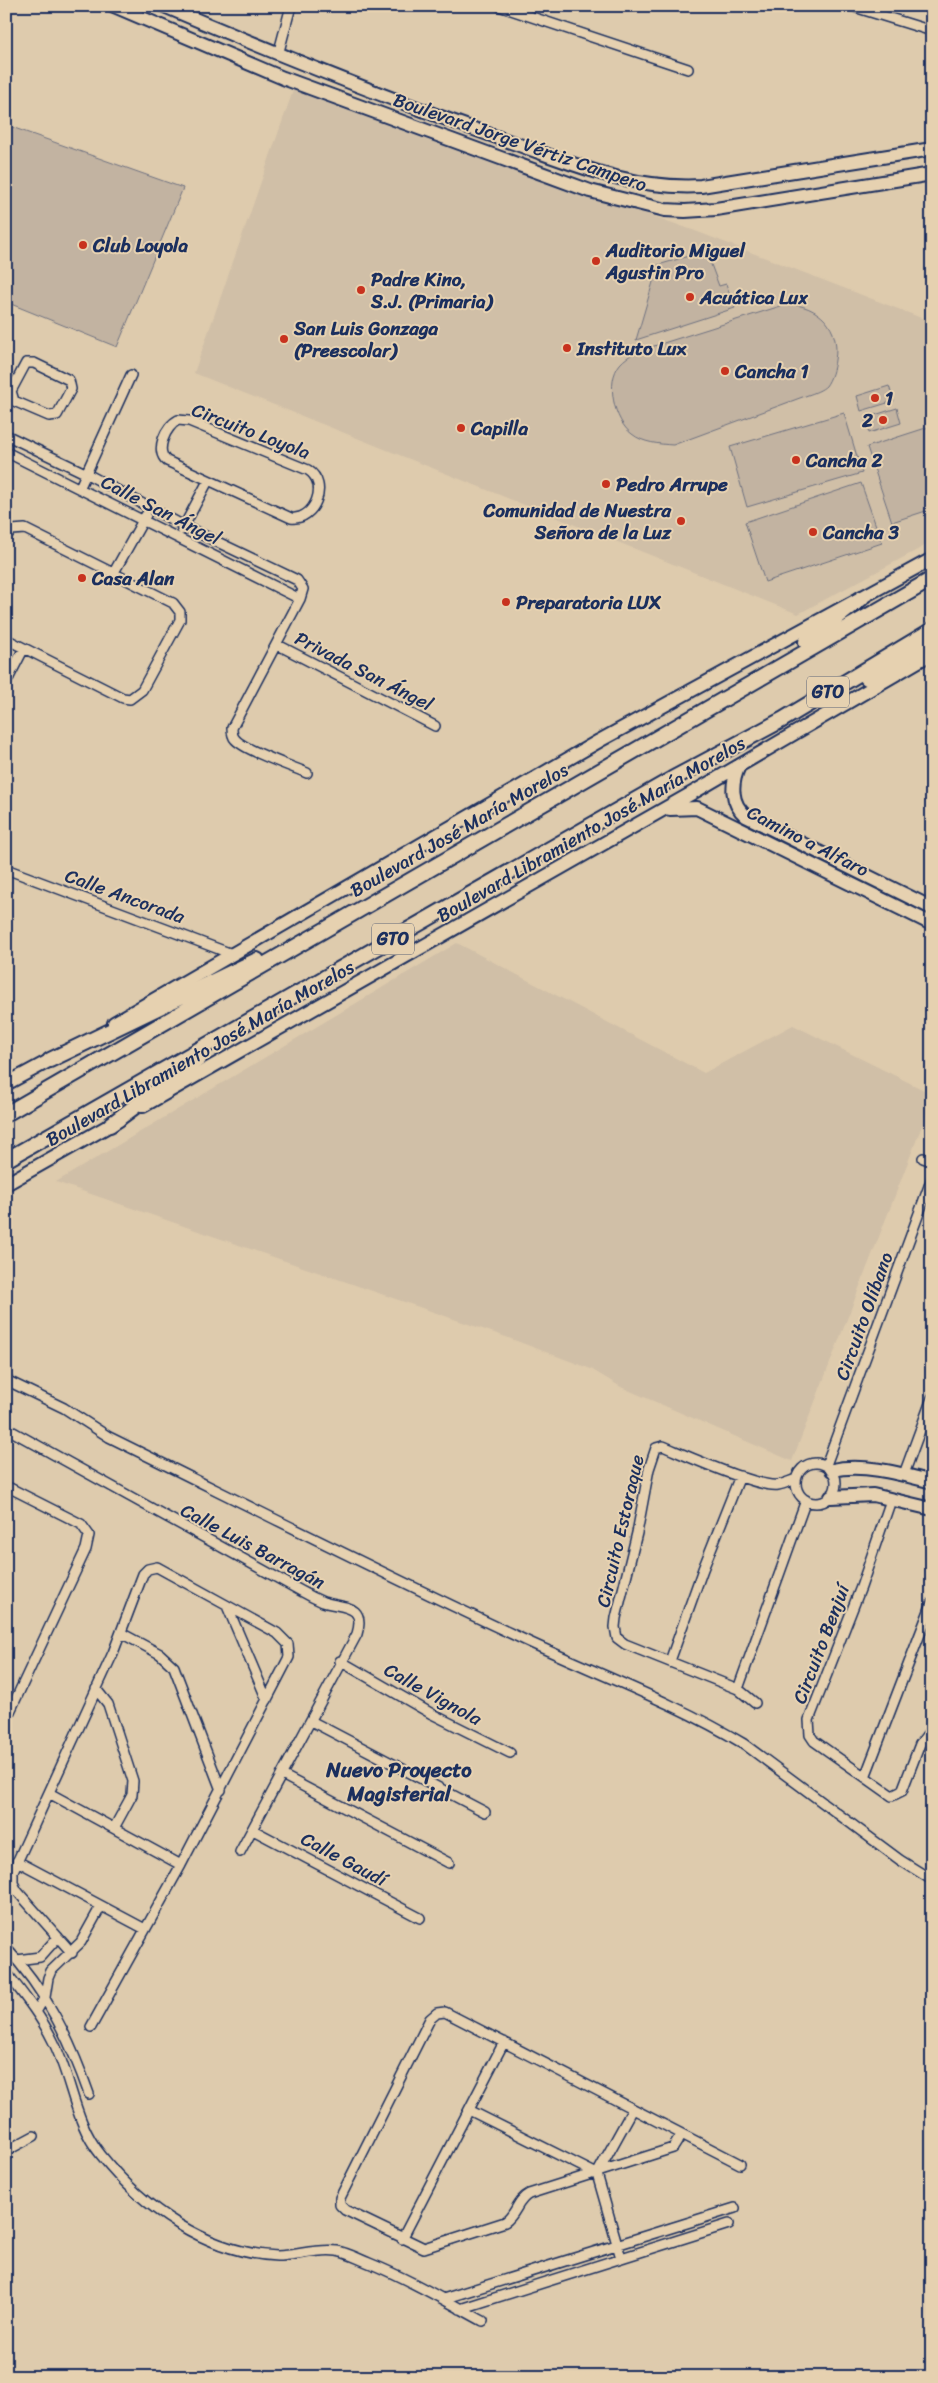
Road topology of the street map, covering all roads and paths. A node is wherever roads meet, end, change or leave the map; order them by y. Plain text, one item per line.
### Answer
1 (114, 6) edge
2 (164, 6) edge
3 (291, 6) edge
4 (499, 6) edge
5 (851, 6) edge
6 (862, 8) edge
7 (932, 31) edge
8 (278, 54) junction
9 (688, 69) dead end
10 (932, 149) edge
11 (932, 174) edge
12 (131, 375) dead end
13 (10, 379) edge
14 (6, 435) edge
15 (6, 452) edge
16 (88, 474) junction
17 (208, 481) junction
18 (80, 487) junction
19 (150, 509) junction
20 (144, 520) junction
21 (184, 526) junction
22 (6, 536) edge
23 (179, 537) junction
24 (932, 560) edge
25 (113, 574) junction
26 (932, 579) edge
27 (862, 598) junction
28 (300, 600) junction
29 (932, 630) edge
30 (6, 639) edge
31 (932, 643) edge
32 (278, 645) junction
33 (24, 648) junction
34 (932, 654) edge
35 (765, 674) junction
36 (6, 683) edge
37 (782, 720) junction
38 (435, 726) dead end
39 (739, 766) junction
40 (307, 773) dead end
41 (663, 810) junction
42 (6, 870) edge
43 (932, 908) edge
44 (932, 924) edge
45 (232, 954) junction
46 (282, 954) junction
47 (249, 1022) junction
48 (50, 1060) junction
49 (6, 1084) edge
50 (6, 1114) edge
51 (110, 1125) junction
52 (6, 1160) edge
53 (932, 1178) edge
54 (6, 1184) edge
55 (6, 1380) edge
56 (932, 1398) edge
57 (6, 1428) edge
58 (829, 1468) junction
59 (904, 1474) junction
60 (740, 1476) junction
61 (796, 1479) junction
62 (932, 1482) edge
63 (6, 1486) edge
64 (831, 1497) junction
65 (806, 1500) junction
66 (890, 1500) junction
67 (932, 1509) edge
68 (932, 1603) edge
69 (227, 1606) junction
70 (121, 1633) junction
71 (340, 1661) junction
72 (670, 1661) junction
73 (738, 1688) junction
74 (96, 1689) junction
75 (267, 1700) junction
76 (755, 1703) dead end
77 (6, 1720) edge
78 (312, 1721) junction
79 (932, 1728) edge
80 (510, 1753) dead end
81 (282, 1775) junction
82 (865, 1777) junction
83 (220, 1790) junction
84 (49, 1793) junction
85 (485, 1812) dead end
86 (114, 1828) junction
87 (253, 1830) junction
88 (240, 1852) dead end
89 (18, 1860) junction
90 (449, 1863) dead end
91 (181, 1865) junction
92 (932, 1880) edge
93 (102, 1906) junction
94 (420, 1918) dead end
95 (145, 1929) junction
96 (58, 1938) junction
97 (6, 1948) edge
98 (72, 1952) junction
99 (40, 1957) junction
100 (17, 1960) junction
101 (51, 1971) junction
102 (6, 1972) edge
103 (45, 1997) junction
104 (36, 2012) junction
105 (90, 2027) dead end
106 (504, 2042) junction
107 (89, 2094) dead end
108 (633, 2109) junction
109 (469, 2110) junction
110 (682, 2134) junction
111 (34, 2136) dead end
112 (6, 2151) edge
113 (740, 2164) dead end
114 (597, 2174) junction
115 (735, 2208) dead end
116 (730, 2224) dead end
117 (402, 2239) junction
118 (617, 2245) junction
119 (622, 2258) junction
120 (525, 2274) junction
121 (530, 2287) junction
122 (443, 2299) junction
123 (460, 2309) junction
124 (483, 2322) dead end

1 - 11 street, Boulevard Jorge Vértiz Campero
2 - 8 street, Boulevard Jorge Vértiz Campero
3 - 8 street
4 - 9 street
5 - 6 street
6 - 7 street
8 - 10 street, Boulevard Jorge Vértiz Campero
12 - 16 street
13 - 13 street
14 - 16 street, Calle San Ángel
15 - 18 street, Calle San Ángel
16 - 18 street
16 - 19 street, Calle San Ángel
17 - 17 street, Circuito Loyola
17 - 21 street
18 - 20 street, Calle San Ángel
19 - 20 street
19 - 21 street, Calle San Ángel
20 - 23 street, Calle San Ángel
20 - 25 street
21 - 23 street
21 - 28 street, Calle San Ángel
22 - 25 street
23 - 28 street, Calle San Ángel
24 - 27 street
25 - 33 street
26 - 35 main road, Boulevard José María Morelos / GTO
27 - 35 main road
27 - 45 street
28 - 32 street
29 - 37 main road, GTO
30 - 33 street
31 - 37 main road
32 - 38 street, Privada San Ángel
32 - 40 street
33 - 36 street
34 - 39 street, Boulevard Libramiento José María Morelos
35 - 46 main road, Boulevard José María Morelos / GTO
37 - 47 main road, GTO
39 - 41 street, Boulevard Libramiento José María Morelos
39 - 43 street, Camino a Alfaro
41 - 44 street, Camino a Alfaro
41 - 51 street, Boulevard Libramiento José María Morelos
42 - 45 street, Calle Ancorada
45 - 48 street
46 - 48 main road
46 - 50 main road, Boulevard José María Morelos / GTO
47 - 51 main road
47 - 52 main road, GTO
48 - 49 street
51 - 54 street, Boulevard Libramiento José María Morelos
53 - 58 street, Circuito Olíbano
55 - 92 street
56 - 59 street
57 - 71 street, Calle Luis Barragán
58 - 59 street
58 - 61 street
58 - 64 street
59 - 62 street
60 - 61 street, Circuito Estoraque
60 - 72 street
60 - 72 street, Circuito Estoraque
61 - 65 street
63 - 77 street
64 - 65 street
64 - 66 street
65 - 73 street
66 - 67 street
66 - 82 street, Circuito Benjuí
68 - 82 street
69 - 70 street
69 - 75 street
69 - 75 street
70 - 74 street
70 - 83 street
71 - 78 street, Calle Luis Barragán
71 - 80 street, Calle Vignola
72 - 73 street, Circuito Estoraque
73 - 76 street, Circuito Estoraque
74 - 84 street
74 - 86 street
75 - 83 street
78 - 81 street, Calle Luis Barragán
78 - 85 street
79 - 82 street, Circuito Benjuí
81 - 87 street, Calle Luis Barragán
81 - 90 street
83 - 91 street
84 - 86 street
84 - 89 street
86 - 91 street
87 - 88 street, Calle Luis Barragán
87 - 94 street, Calle Gaudí
89 - 93 street
89 - 96 street
91 - 95 street
93 - 95 street
93 - 98 street
95 - 105 street
96 - 98 street
96 - 99 street
97 - 100 street
98 - 101 street
99 - 100 street
99 - 101 street
100 - 103 street
101 - 103 street
102 - 104 street
103 - 104 street
103 - 107 street
104 - 122 street
106 - 108 street
106 - 109 street
106 - 117 street
108 - 110 street
108 - 114 street
109 - 114 street
109 - 117 street
110 - 113 street
110 - 114 street
111 - 112 street
114 - 117 street
114 - 118 street
115 - 118 street
116 - 119 street
118 - 119 street
118 - 120 street
119 - 121 street
120 - 121 street
120 - 122 street
121 - 123 street
122 - 123 street
123 - 124 street

